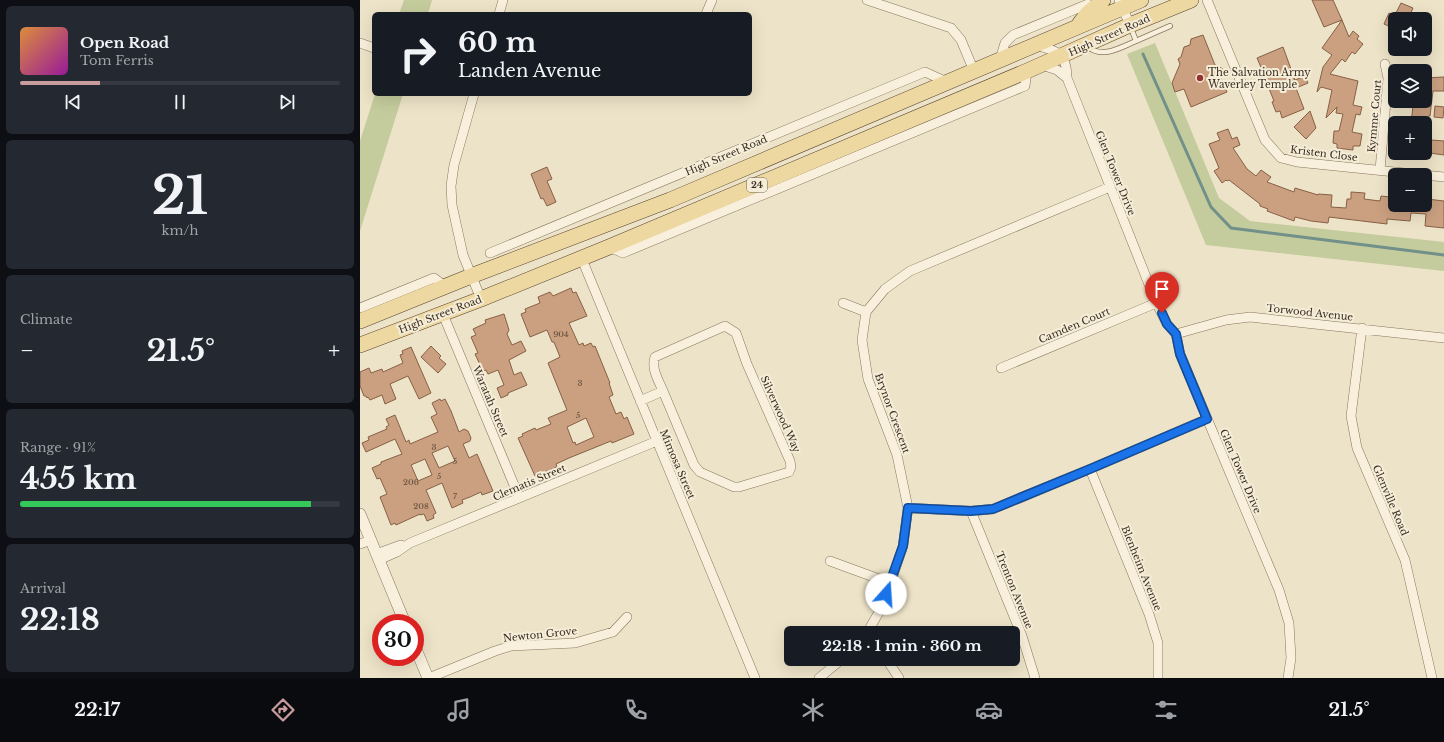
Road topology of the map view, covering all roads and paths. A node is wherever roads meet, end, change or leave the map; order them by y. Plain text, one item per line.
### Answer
1 (503, 0) edge
2 (712, 0) edge
3 (867, 0) edge
4 (1141, 0) edge
5 (1191, 0) edge
6 (1207, 0) edge
7 (1096, 2) edge
8 (1120, 4) edge
9 (500, 12) edge
10 (707, 12) edge
11 (1067, 13) junction
12 (1130, 25) junction
13 (1170, 26) dead end
14 (1075, 28) junction
15 (1136, 41) junction
16 (360, 44) edge
17 (1035, 45) junction
18 (1085, 46) junction
19 (372, 47) edge
20 (1061, 56) junction
21 (1000, 60) junction
22 (1385, 64) dead end
23 (1042, 65) junction
24 (974, 71) junction
25 (1067, 78) junction
26 (947, 82) junction
27 (473, 96) edge
28 (1380, 170) junction
29 (1444, 177) edge
30 (1110, 187) junction
31 (506, 247) junction
32 (490, 253) dead end
33 (582, 257) junction
34 (507, 263) junction
35 (471, 276) junction
36 (518, 284) junction
37 (446, 287) junction
38 (480, 298) junction
39 (1156, 302) junction
40 (843, 303) dead end
41 (360, 308) edge
42 (442, 312) junction
43 (866, 312) junction
44 (360, 321) edge
45 (1362, 328) junction
46 (1176, 334) junction
47 (1444, 338) edge
48 (360, 344) edge
49 (1001, 368) dead end
50 (663, 391) junction
51 (640, 401) junction
52 (1207, 419) junction
53 (657, 440) junction
54 (1090, 469) junction
55 (519, 498) junction
56 (908, 508) junction
57 (971, 511) junction
58 (360, 514) edge
59 (371, 540) junction
60 (360, 544) edge
61 (378, 557) junction
62 (830, 561) dead end
63 (890, 583) junction
64 (401, 614) edge
65 (628, 617) dead end
66 (871, 626) edge
67 (424, 666) edge
68 (834, 666) edge
69 (892, 666) edge
70 (429, 678) edge
71 (755, 678) edge
72 (819, 678) edge
73 (899, 678) edge
74 (1035, 678) edge
75 (1158, 678) edge
76 (1288, 678) edge
77 (1432, 678) edge

1 - 9 street
2 - 10 street
3 - 24 street
4 - 8 main road, High Street Road / 24
5 - 12 main road, High Street Road / 24
6 - 28 street, Kristen Close
7 - 11 street
7 - 14 main road
8 - 12 street
8 - 14 main road, High Street Road / 24
11 - 14 street, High Street Road
11 - 21 street
12 - 15 lane
12 - 18 main road, High Street Road / 24
13 - 15 lane
14 - 17 main road, High Street Road / 24
15 - 18 lane
16 - 19 street
17 - 20 street
17 - 21 main road, High Street Road / 24
18 - 20 main road, High Street Road / 24
20 - 23 main road, High Street Road / 24
20 - 25 street, Glen Tower Drive
21 - 24 main road, High Street Road / 24
22 - 28 street, Kymme Court
23 - 25 street
23 - 33 main road, High Street Road / 24
24 - 26 main road, High Street Road / 24
25 - 30 street, Glen Tower Drive
26 - 31 street, High Street Road
26 - 34 main road, High Street Road / 24
27 - 35 street
28 - 29 street, Kristen Close
30 - 39 street, Glen Tower Drive
30 - 43 street
31 - 32 street, High Street Road
31 - 34 street
33 - 36 main road, High Street Road / 24
33 - 51 street, Mimosa Street
34 - 35 main road, High Street Road / 24
34 - 36 main road
35 - 37 main road, High Street Road / 24
35 - 38 street
36 - 38 main road, High Street Road / 24
37 - 41 street
37 - 44 main road, High Street Road / 24
38 - 42 main road, High Street Road / 24
39 - 46 street, Glen Tower Drive
39 - 49 street, Camden Court
40 - 43 street
42 - 48 main road, High Street Road / 24
42 - 55 street, Waratah Street
43 - 56 street, Brynor Crescent
45 - 46 street, Torwood Avenue
45 - 47 street, Torwood Avenue
45 - 77 street, Glenville Road
46 - 52 street, Glen Tower Drive
50 - 50 street, Silverwood Way
50 - 51 street
51 - 53 street, Mimosa Street
52 - 54 street
52 - 76 street, Glen Tower Drive
53 - 55 street, Clematis Street
53 - 71 street, Mimosa Street
54 - 57 street
54 - 75 street, Blenheim Avenue
55 - 61 street, Clematis Street
56 - 57 street
56 - 63 street, Brynor Crescent
57 - 74 street, Trenton Avenue
58 - 59 street
59 - 60 street
59 - 61 street
61 - 64 street
62 - 63 street
63 - 66 street, Brynor Crescent
65 - 70 street, Newton Grove
67 - 70 street
68 - 72 street
69 - 73 street

